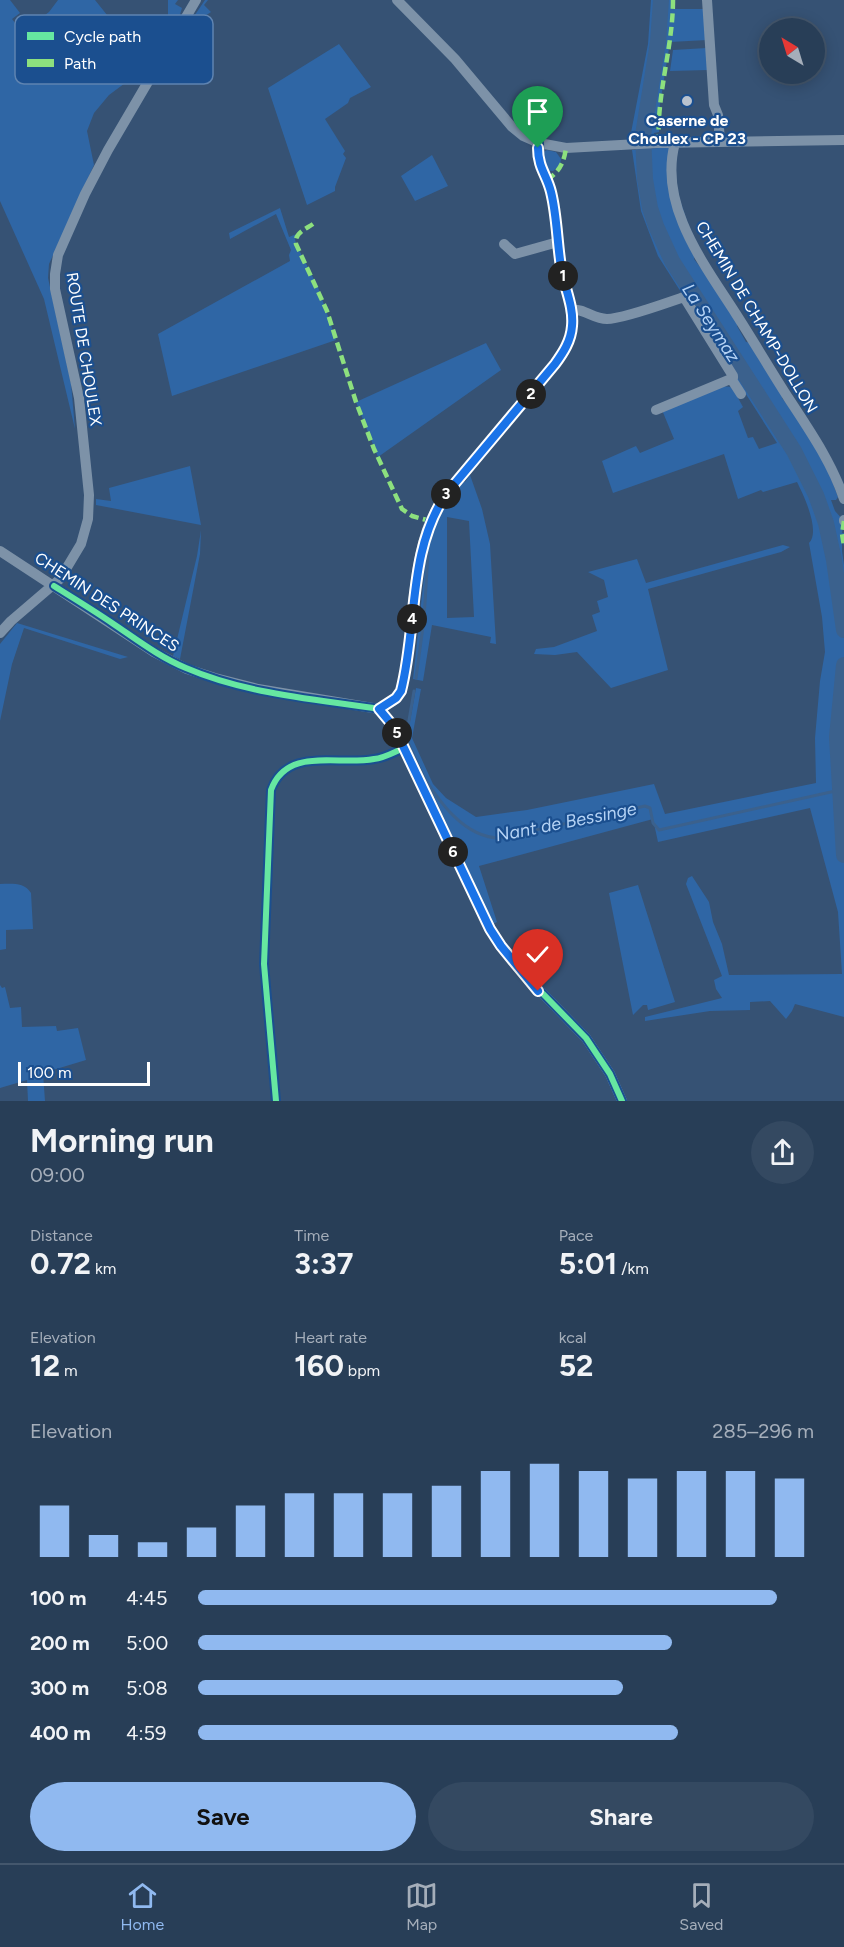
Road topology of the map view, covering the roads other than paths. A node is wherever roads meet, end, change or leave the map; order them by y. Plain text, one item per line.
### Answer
1 (196, 0) edge
2 (397, 0) edge
3 (707, 0) edge
4 (187, 15) edge
5 (147, 84) edge
6 (844, 140) edge
7 (720, 141) junction
8 (675, 142) junction
9 (538, 143) junction
10 (558, 242) junction
11 (504, 244) dead end
12 (571, 310) junction
13 (732, 380) junction
14 (741, 394) dead end
15 (656, 410) dead end
16 (844, 499) edge
17 (0, 551) edge
18 (54, 586) junction
19 (0, 633) edge
20 (379, 709) junction
21 (622, 1101) edge

1 - 4 street, ROUTE DE CHOULEX
2 - 9 street
3 - 7 street
5 - 18 street, ROUTE DE CHOULEX
6 - 7 street
7 - 8 street
8 - 9 street
8 - 16 street, CHEMIN DE CHAMP-DOLLON
9 - 10 street
10 - 11 street
10 - 12 street
12 - 13 street
12 - 20 street
13 - 14 street
13 - 15 street
17 - 18 street, CHEMIN DES PRINCES
18 - 19 street, ROUTE DE CHOULEX
18 - 20 street, CHEMIN DES PRINCES
20 - 21 street

